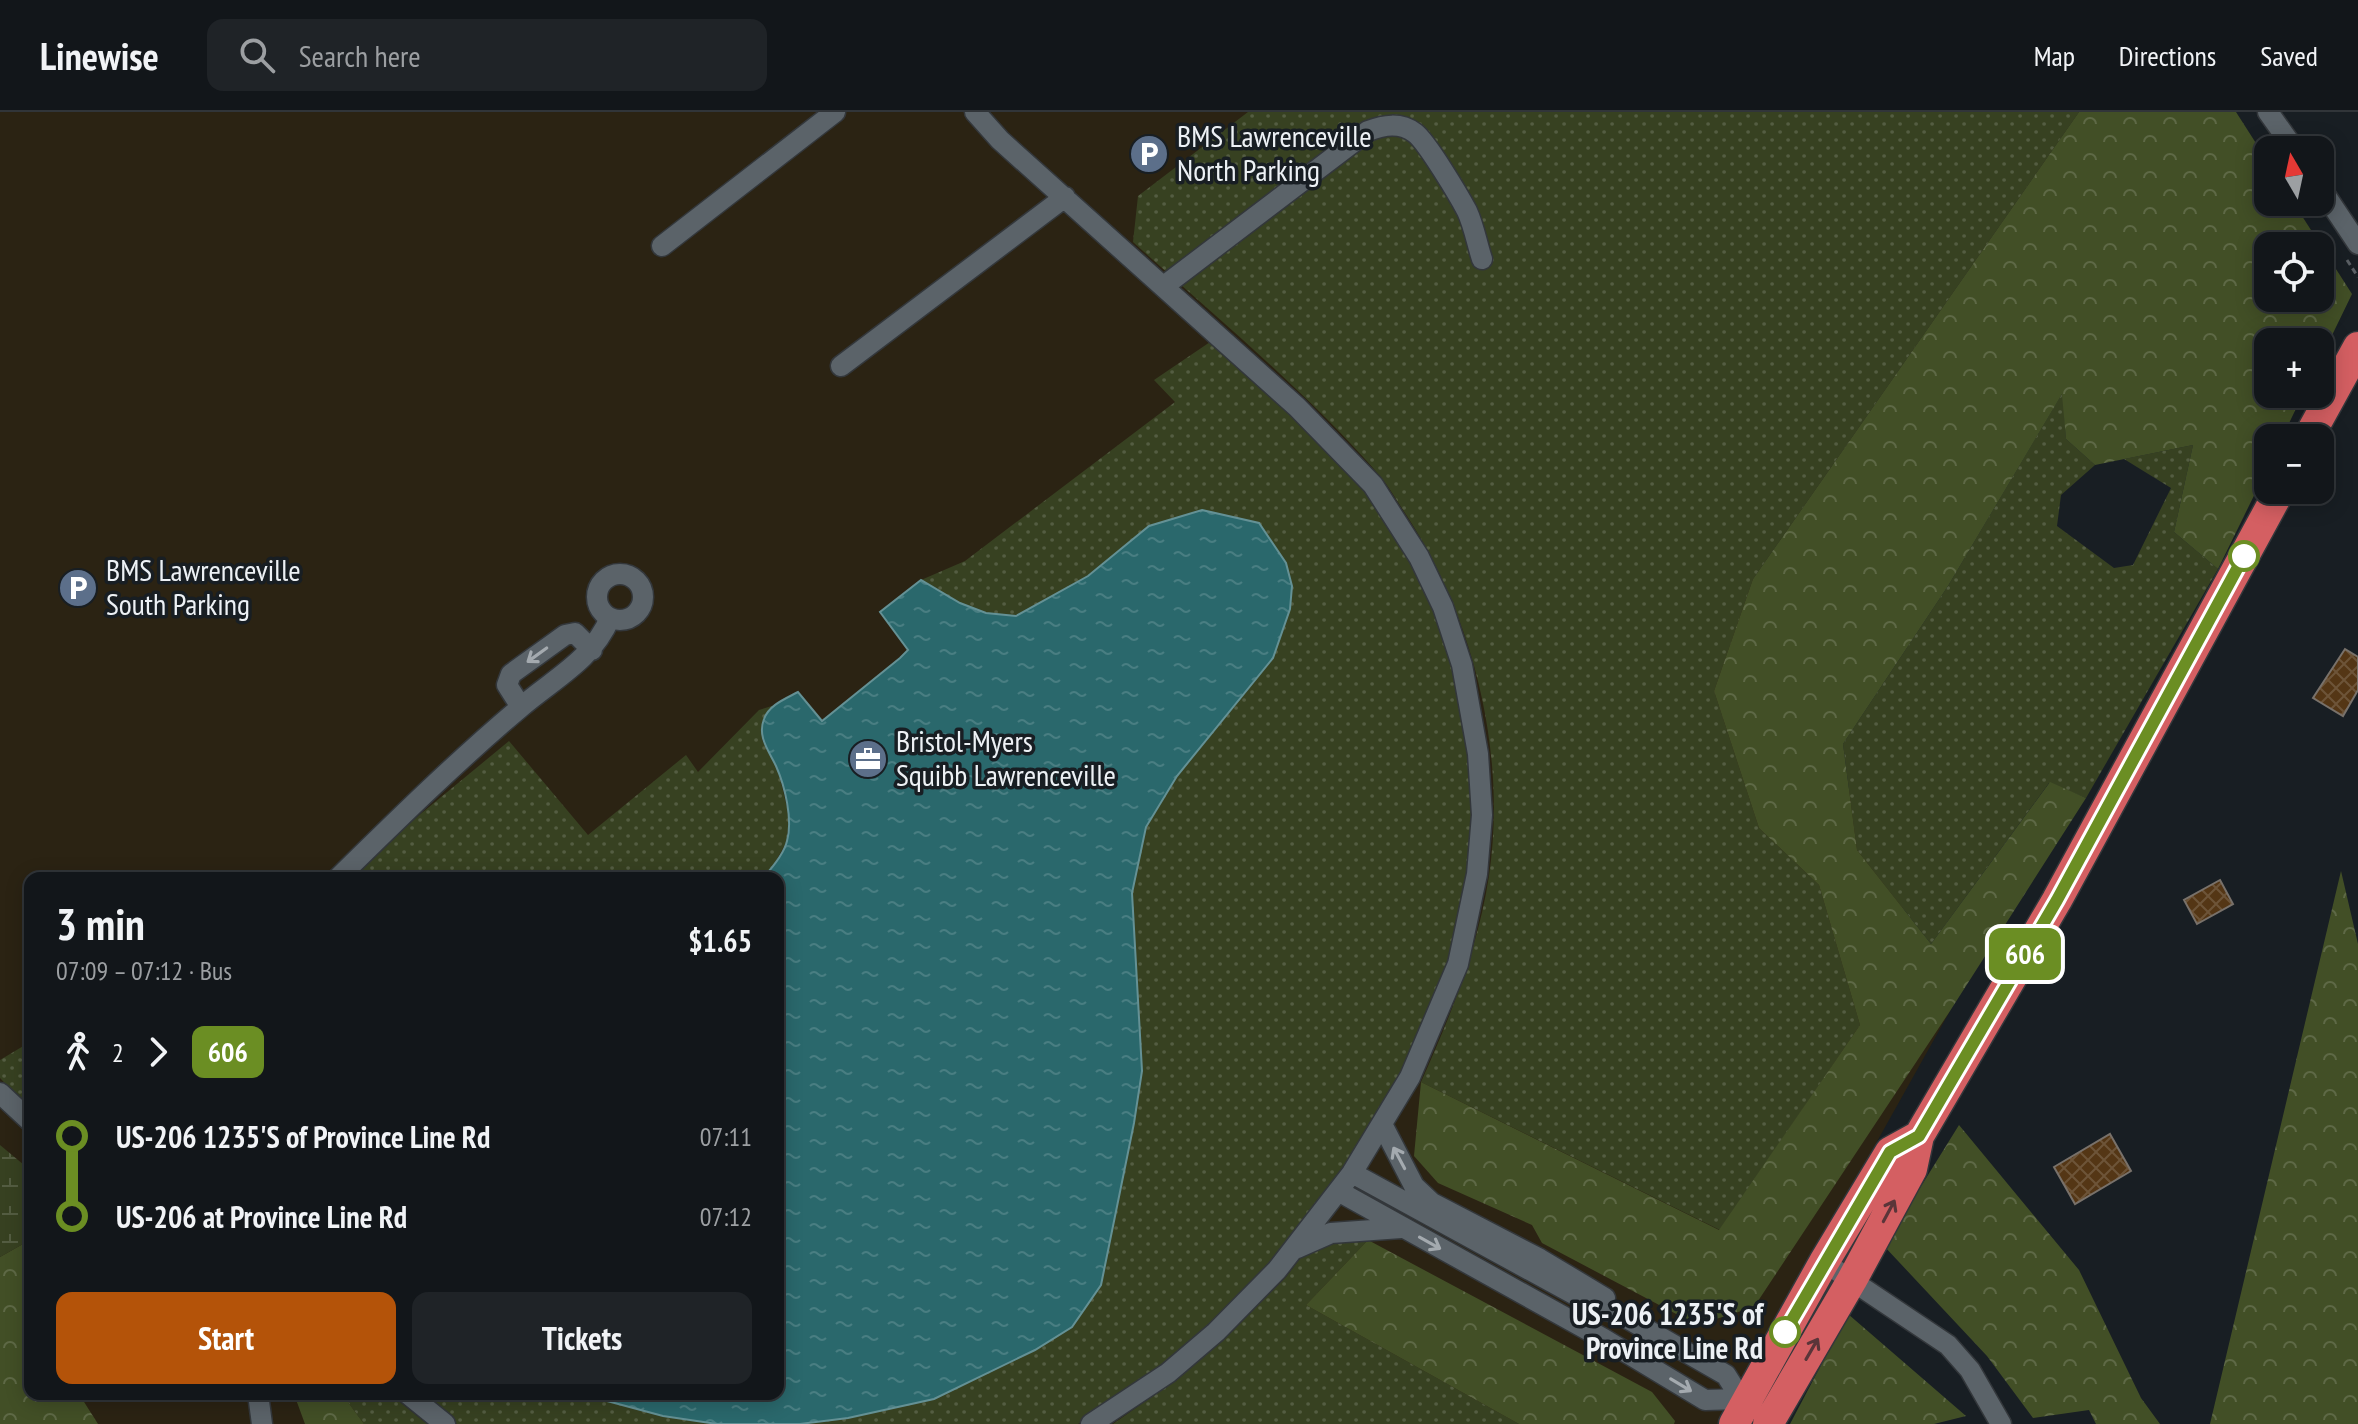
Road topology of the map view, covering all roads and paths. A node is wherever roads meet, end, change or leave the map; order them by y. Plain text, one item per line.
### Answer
1 (835, 112) edge
2 (975, 112) edge
3 (2268, 112) edge
4 (2285, 136) edge
5 (1065, 197) junction
6 (2334, 208) edge
7 (2358, 244) edge
8 (662, 246) dead end
9 (1482, 259) dead end
10 (1164, 286) junction
11 (2358, 347) edge
12 (841, 366) dead end
13 (2348, 380) edge
14 (2318, 424) edge
15 (2272, 504) edge
16 (610, 618) dead end
17 (592, 650) junction
18 (521, 707) junction
19 (344, 872) edge
20 (0, 1093) edge
21 (24, 1115) edge
22 (1382, 1124) junction
23 (1919, 1136) junction
24 (1352, 1173) junction
25 (1338, 1191) junction
26 (1401, 1228) junction
27 (1471, 1239) junction
28 (1294, 1249) junction
29 (1459, 1259) junction
30 (1824, 1262) junction
31 (1852, 1280) junction
32 (1618, 1313) junction
33 (1604, 1339) junction
34 (259, 1400) edge
35 (415, 1400) edge
36 (1752, 1413) edge
37 (262, 1424) edge
38 (445, 1424) edge
39 (1091, 1424) edge
40 (2001, 1424) edge

1 - 8 street
2 - 5 street
3 - 4 street
5 - 10 street
5 - 12 street
6 - 7 street
9 - 10 street
10 - 22 street
11 - 13 highway
13 - 14 highway
15 - 23 highway
16 - 17 street
17 - 18 street
17 -> 18 street
18 - 19 street
20 - 21 street
22 - 24 street
32 -> 22 street
23 - 30 highway
31 -> 23 highway
24 - 25 street
24 - 27 street
25 - 26 street
25 - 28 street
26 - 28 street
26 -> 29 street
27 - 29 street
27 - 32 street
28 - 39 street
29 - 33 street
30 - 31 street
30 - 36 highway
36 -> 31 highway
31 - 40 street
32 - 33 street
32 - 36 street
33 -> 36 street
34 - 37 street
35 - 38 street

